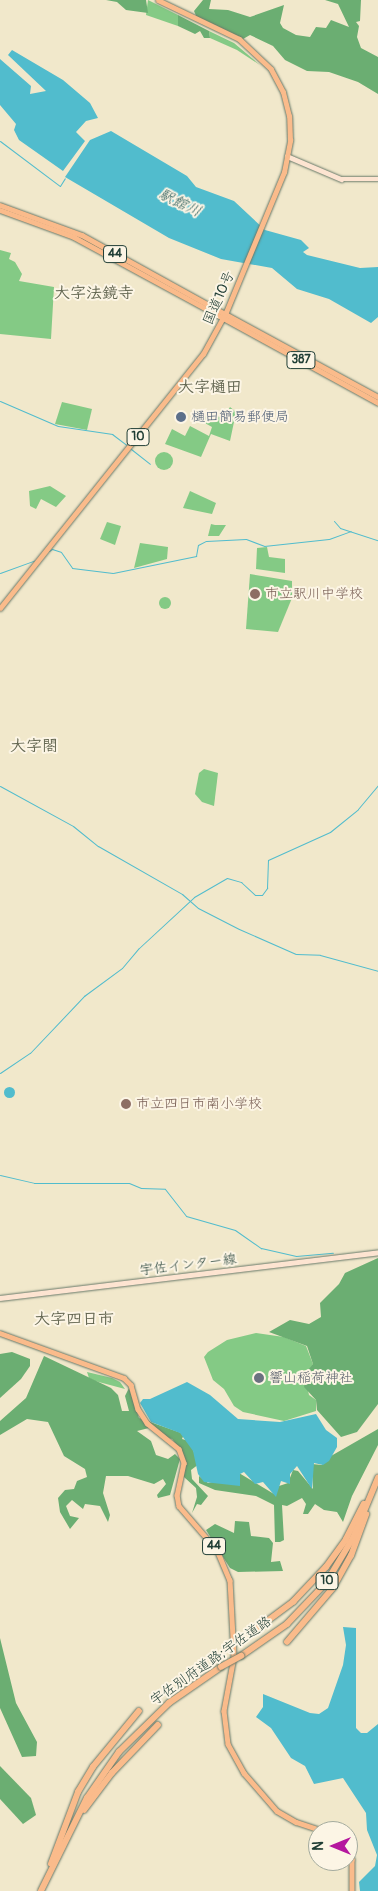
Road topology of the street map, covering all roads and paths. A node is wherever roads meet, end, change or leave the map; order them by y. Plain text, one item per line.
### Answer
1 (158, 0) edge
2 (287, 156) junction
3 (378, 178) edge
4 (0, 205) edge
5 (0, 210) edge
6 (224, 316) junction
7 (378, 397) edge
8 (378, 403) edge
9 (0, 608) edge
10 (378, 1252) edge
11 (0, 1298) edge
12 (0, 1333) edge
13 (378, 1478) edge
14 (258, 1628) dead end
15 (287, 1642) dead end
16 (139, 1711) dead end
17 (158, 1726) dead end
18 (308, 1826) edge
19 (69, 1832) junction
20 (352, 1871) edge
21 (40, 1891) edge
22 (352, 1891) edge

1 - 2 highway, 国道10号 / 10
2 - 3 main road
2 - 6 highway, 国道10号 / 10
4 - 6 main road, 44
5 - 6 main road, 44
6 - 7 highway, 387
6 - 8 highway, 387
6 - 9 highway, 国道10号 / 10
10 - 11 main road, 宇佐インター線
12 - 18 main road, 44
13 - 14 highway
13 - 15 highway
13 - 19 highway, 宇佐別府道路;宇佐道路 / 10, bridge
16 - 21 highway
17 - 19 highway
19 - 21 highway, 宇佐別府道路;宇佐道路 / 10
20 - 22 main road

